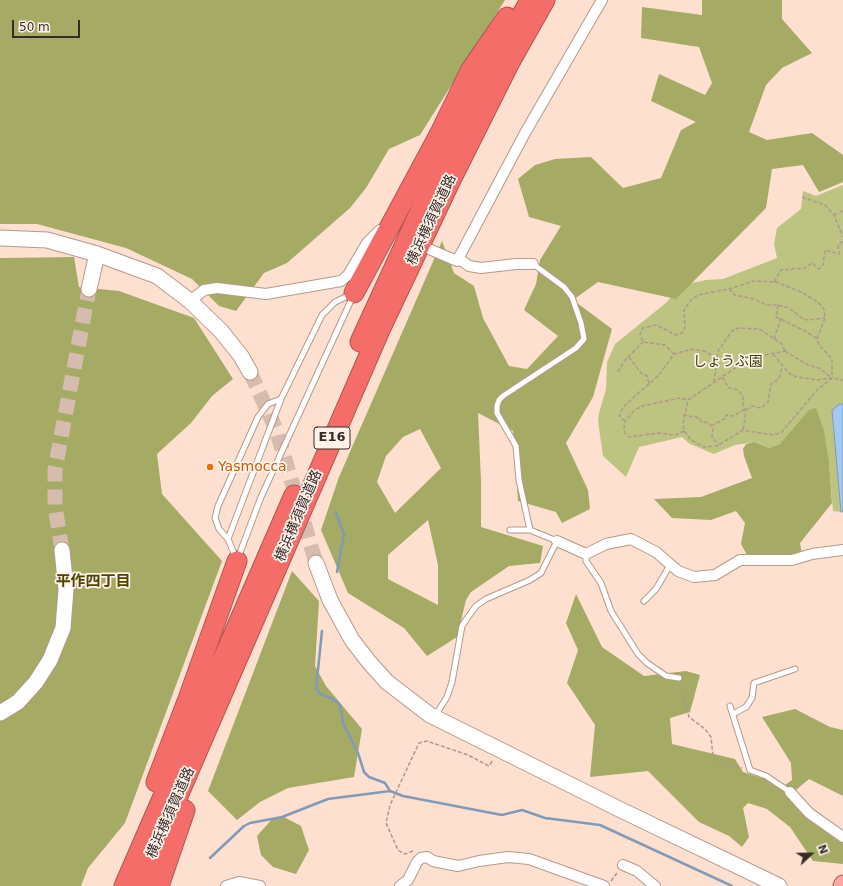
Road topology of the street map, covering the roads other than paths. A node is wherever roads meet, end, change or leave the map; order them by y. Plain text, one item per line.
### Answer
1 (519, 0) edge
2 (530, 0) edge
3 (545, 0) edge
4 (602, 0) edge
5 (380, 230) dead end
6 (0, 238) edge
7 (429, 249) dead end
8 (97, 254) junction
9 (458, 258) junction
10 (533, 264) joint
11 (89, 289) tunnel mouth
12 (354, 293) junction
13 (190, 301) junction
14 (250, 372) tunnel mouth
15 (281, 398) junction
16 (510, 530) dead end
17 (530, 530) junction
18 (228, 539) junction
19 (557, 541) junction
20 (62, 550) tunnel mouth
21 (843, 550) edge
22 (586, 554) junction
23 (237, 561) junction
24 (316, 563) tunnel mouth
25 (670, 565) junction
26 (644, 601) dead end
27 (254, 625) junction
28 (795, 669) dead end
29 (679, 678) road end
30 (730, 706) dead end
31 (0, 713) edge
32 (733, 714) junction
33 (435, 717) junction
34 (790, 792) joint
35 (843, 837) edge
36 (623, 865) road end
37 (115, 886) edge
38 (124, 886) edge
39 (139, 886) edge
40 (159, 886) edge
41 (226, 886) edge
42 (260, 886) edge
43 (400, 886) edge
44 (604, 886) edge
45 (655, 886) edge
46 (779, 886) edge

1 - 12 highway
2 - 38 highway, 横浜横須賀道路 / E16
3 - 27 highway, 横浜横須賀道路 / E16
4 - 9 street
5 - 13 street
6 - 8 street
7 - 9 street
8 - 11 street
8 - 13 street
9 - 10 street
10 - 17 lane
12 - 15 lane
12 - 23 lane
13 - 14 street
15 - 18 lane
15 - 18 lane
16 - 17 lane
17 - 19 lane
18 - 23 lane
19 - 22 street
19 - 33 lane
20 - 31 street
21 - 25 street
22 - 25 street
22 - 29 lane
23 - 37 highway
24 - 33 street
25 - 26 lane
27 - 39 highway, 横浜横須賀道路 / E16
27 - 40 highway
28 - 32 lane
30 - 32 lane
32 - 34 lane
33 - 46 street
34 - 35 street
36 - 45 street
41 - 42 street
43 - 44 street

